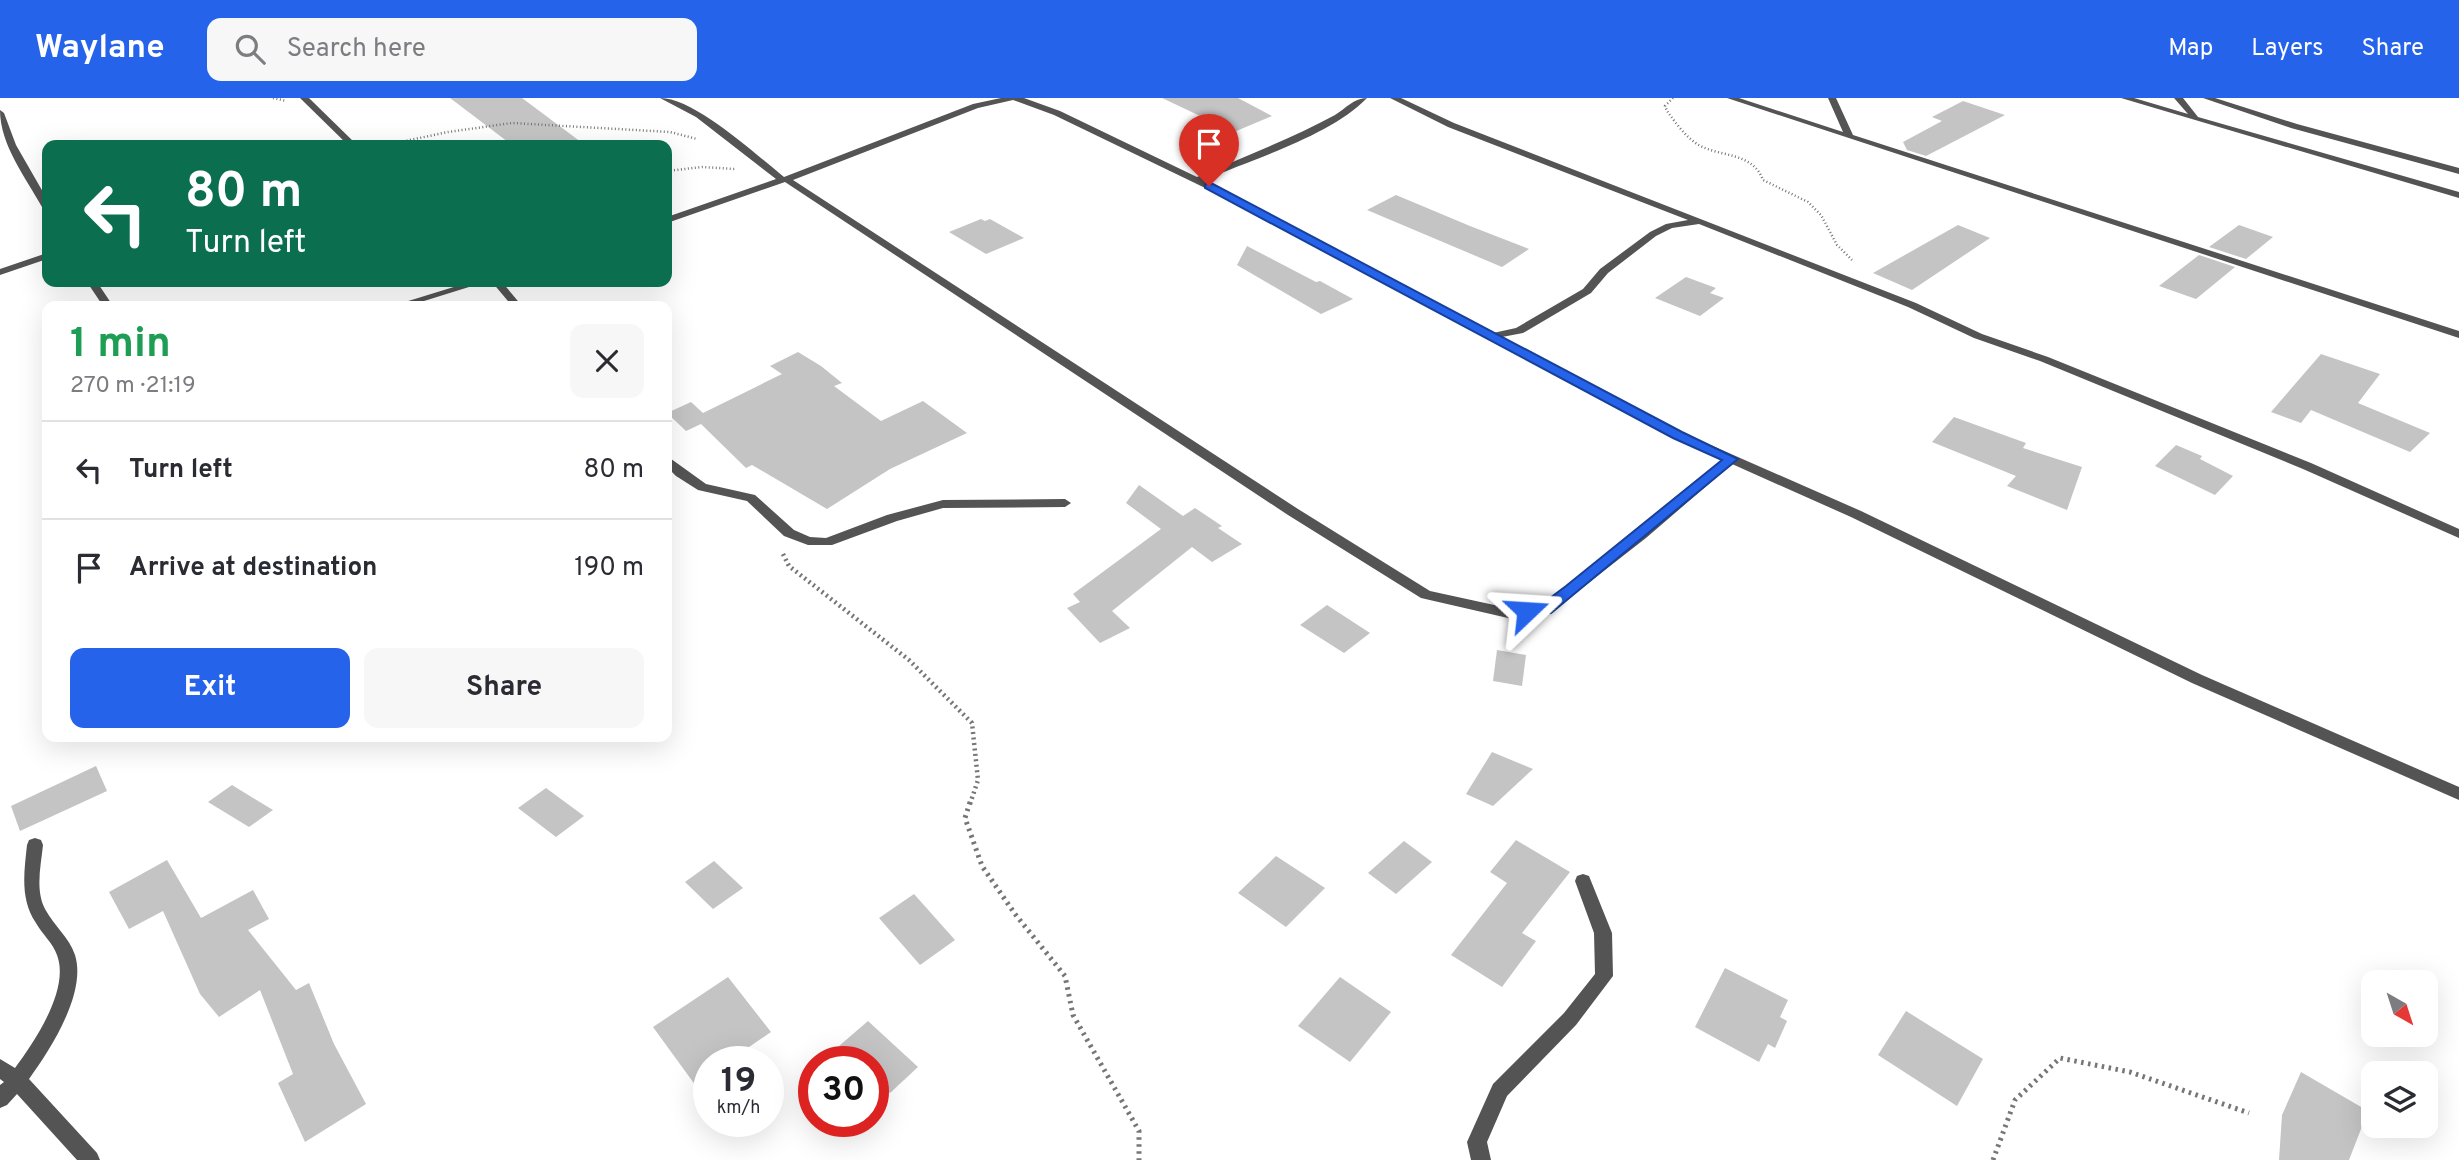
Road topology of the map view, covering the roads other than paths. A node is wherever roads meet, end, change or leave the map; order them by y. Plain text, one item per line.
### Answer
1 (303, 98) edge
2 (664, 98) edge
3 (1015, 98) edge
4 (1363, 98) edge
5 (1394, 98) edge
6 (1731, 98) edge
7 (1832, 98) edge
8 (2125, 98) edge
9 (2178, 98) edge
10 (2207, 98) edge
11 (0, 113) edge
12 (2195, 118) junction
13 (1850, 137) junction
14 (348, 140) edge
15 (12, 145) junction
16 (0, 148) edge
17 (2459, 171) edge
18 (784, 180) junction
19 (1197, 180) junction
20 (2459, 195) edge
21 (42, 198) edge
22 (672, 218) edge
23 (1700, 221) junction
24 (42, 258) edge
25 (0, 272) edge
26 (463, 287) edge
27 (501, 287) edge
28 (414, 301) edge
29 (513, 301) edge
30 (2459, 335) edge
31 (1492, 336) junction
32 (1731, 459) junction
33 (672, 465) edge
34 (1065, 503) dead end
35 (2459, 534) edge
36 (2459, 794) edge
37 (35, 845) dead end
38 (1583, 881) dead end
39 (0, 1068) edge
40 (18, 1081) junction
41 (0, 1099) edge
42 (90, 1160) edge
43 (1481, 1160) edge

1 - 14 street
2 - 18 street
3 - 18 street
3 - 19 street
4 - 19 street
5 - 23 street
6 - 13 street
7 - 13 street
8 - 12 street
9 - 12 street
10 - 17 street
11 - 15 street
12 - 20 street
13 - 30 street
15 - 16 street
15 - 21 street
18 - 22 street
18 - 32 street
19 - 31 street
23 - 31 street
23 - 35 street
24 - 25 street
26 - 28 street
27 - 29 street
31 - 32 street
32 - 36 street
33 - 34 street
37 - 40 street
38 - 43 street
39 - 40 street
40 - 41 street
40 - 42 street

